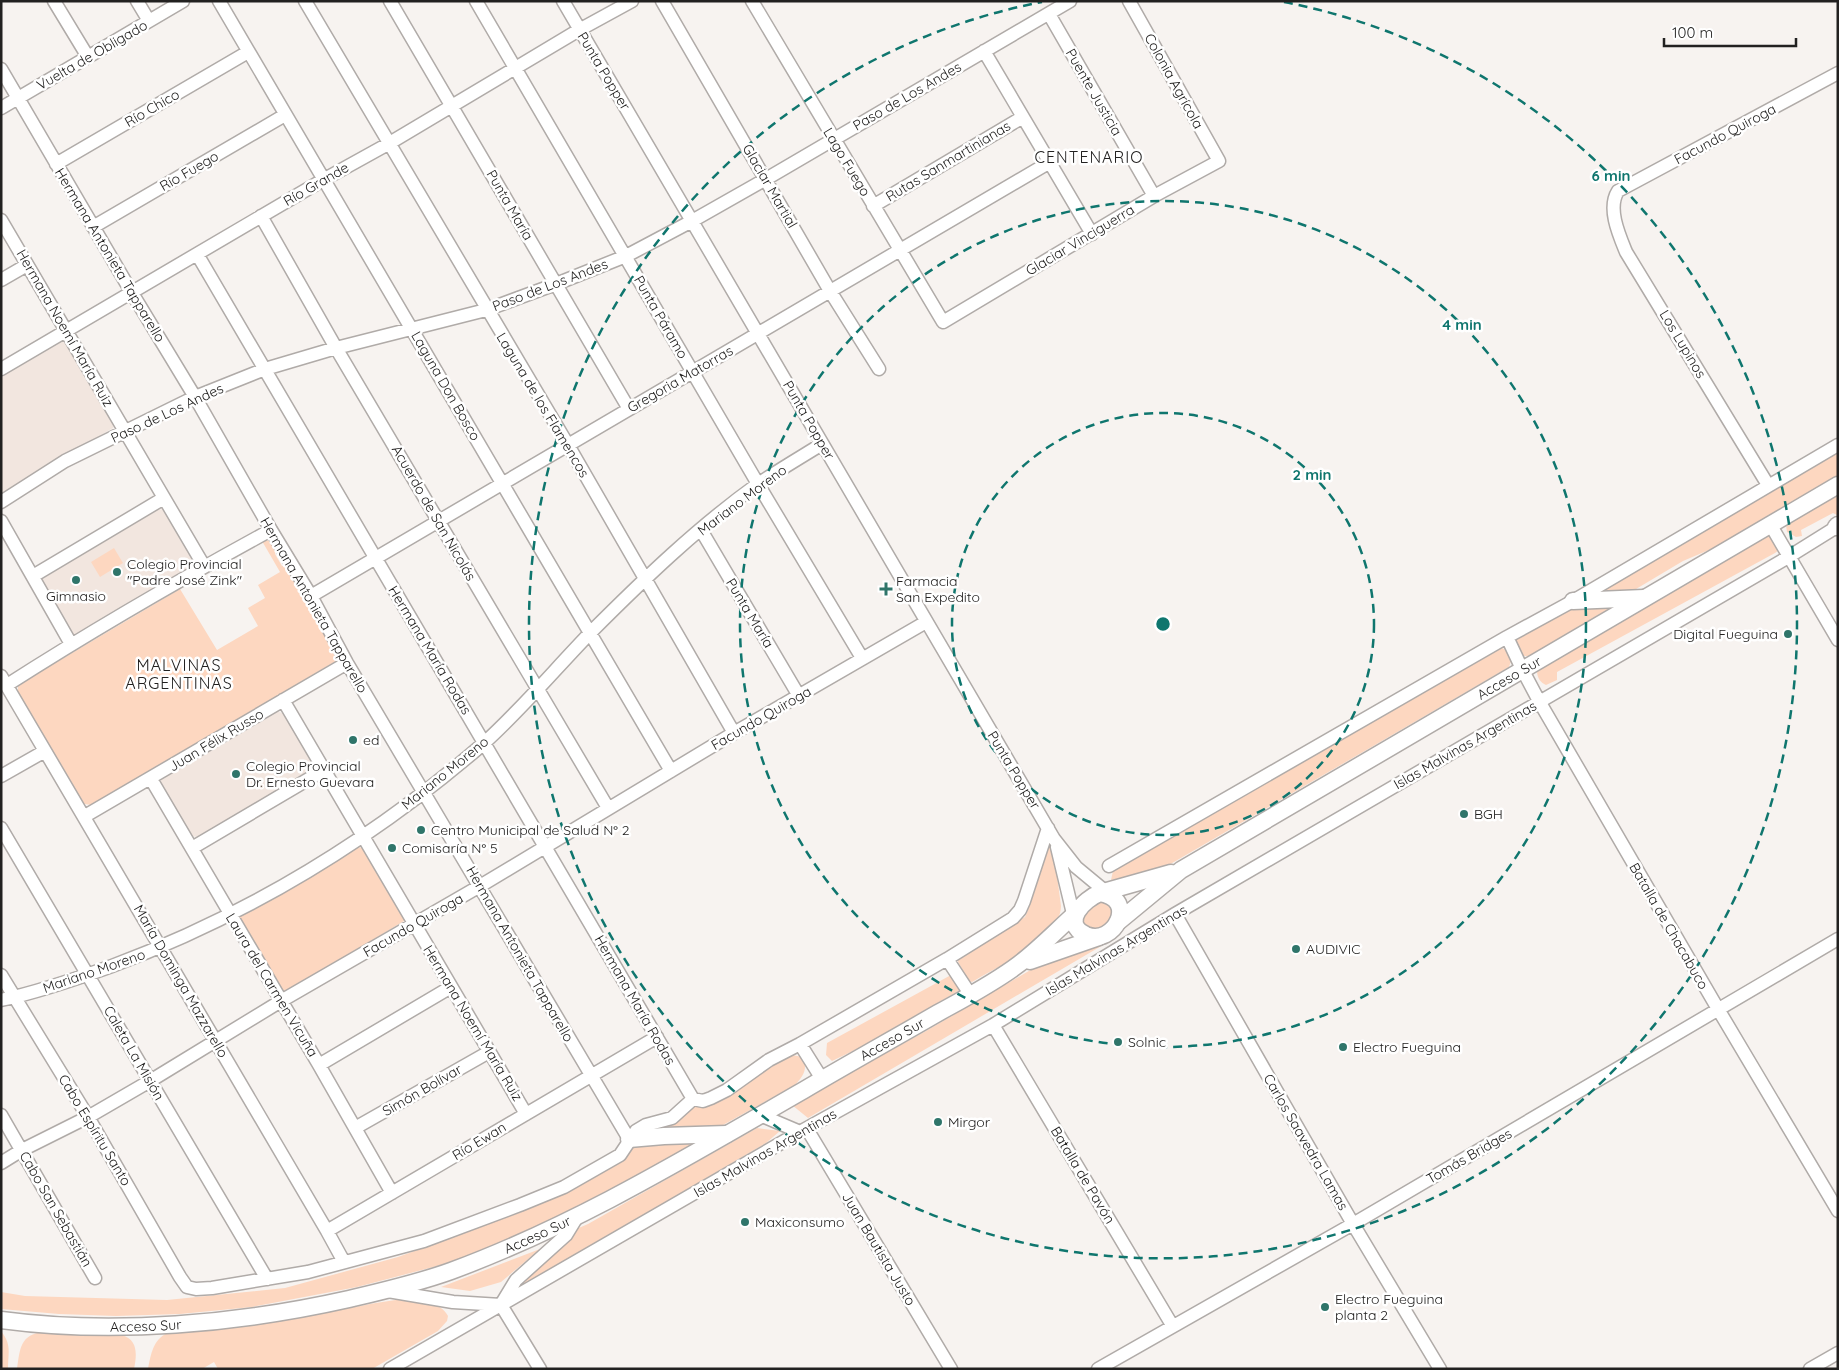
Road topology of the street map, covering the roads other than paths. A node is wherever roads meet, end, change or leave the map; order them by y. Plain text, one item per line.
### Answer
1 (54, 1) edge
2 (137, 1) edge
3 (183, 1) edge
4 (219, 1) edge
5 (305, 1) edge
6 (390, 1) edge
7 (476, 1) edge
8 (563, 1) edge
9 (632, 1) edge
10 (662, 1) edge
11 (752, 1) edge
12 (1070, 1) edge
13 (1129, 1) edge
14 (1048, 14) junction
15 (149, 21) junction
16 (579, 30) junction
17 (984, 51) junction
18 (248, 52) junction
19 (88, 57) junction
20 (516, 68) junction
21 (1, 69) edge
22 (1838, 73) edge
23 (18, 98) junction
24 (452, 106) junction
25 (1, 108) edge
26 (286, 115) junction
27 (1023, 117) junction
28 (832, 138) junction
29 (388, 144) junction
30 (1219, 161) joint
31 (1050, 162) junction
32 (56, 164) junction
33 (766, 179) junction
34 (323, 180) junction
35 (1154, 196) junction
36 (1614, 198) joint
37 (873, 206) junction
38 (261, 216) junction
39 (1, 220) edge
40 (692, 221) junction
41 (93, 227) junction
42 (1092, 234) junction
43 (900, 250) junction
44 (197, 254) junction
45 (626, 256) junction
46 (28, 265) junction
47 (1, 280) edge
48 (556, 284) junction
49 (830, 291) junction
50 (132, 293) junction
51 (486, 310) junction
52 (943, 322) joint
53 (412, 328) junction
54 (66, 331) junction
55 (758, 334) junction
56 (336, 348) junction
57 (1, 369) edge
58 (265, 369) junction
59 (879, 369) dead end
60 (694, 372) junction
61 (195, 398) junction
62 (629, 409) junction
63 (125, 432) junction
64 (822, 444) junction
65 (1838, 444) edge
66 (568, 445) junction
67 (503, 483) junction
68 (758, 484) junction
69 (1768, 484) junction
70 (1838, 485) edge
71 (164, 498) junction
72 (1, 502) edge
73 (439, 520) junction
74 (1, 521) edge
75 (1770, 524) junction
76 (1837, 526) edge
77 (271, 530) junction
78 (701, 530) junction
79 (1790, 556) junction
80 (375, 557) junction
81 (204, 566) junction
82 (33, 576) junction
83 (645, 579) junction
84 (311, 596) junction
85 (1646, 598) junction
86 (1573, 601) junction
87 (926, 622) junction
88 (590, 634) junction
89 (1507, 637) junction
90 (1838, 640) edge
91 (71, 644) junction
92 (862, 658) junction
93 (347, 663) junction
94 (1522, 670) junction
95 (4, 680) edge
96 (537, 689) junction
97 (799, 696) junction
98 (283, 700) junction
99 (1539, 701) junction
100 (734, 733) junction
101 (484, 742) junction
102 (45, 751) junction
103 (324, 770) junction
104 (671, 771) junction
105 (1, 776) edge
106 (150, 779) junction
107 (424, 791) junction
108 (608, 808) junction
109 (85, 816) junction
110 (1, 828) edge
111 (1051, 834) junction
112 (363, 836) junction
113 (545, 846) junction
114 (192, 848) junction
115 (1109, 866) dead end
116 (1076, 867) junction
117 (1181, 870) junction
118 (1152, 879) junction
119 (480, 886) junction
120 (1107, 894) junction
121 (230, 914) junction
122 (1175, 914) junction
123 (1075, 918) junction
124 (1118, 922) junction
125 (414, 923) junction
126 (1100, 936) junction
127 (1838, 939) edge
128 (162, 947) junction
129 (947, 959) junction
130 (1016, 966) junction
131 (89, 974) junction
132 (1, 975) edge
133 (451, 987) junction
134 (970, 994) junction
135 (8, 998) edge
136 (281, 1001) junction
137 (1718, 1009) junction
138 (993, 1025) junction
139 (657, 1037) junction
140 (216, 1041) junction
141 (800, 1044) junction
142 (490, 1052) junction
143 (319, 1065) junction
144 (591, 1076) junction
145 (822, 1079) junction
146 (150, 1081) junction
147 (693, 1099) junction
148 (1, 1114) edge
149 (526, 1114) junction
150 (760, 1115) junction
151 (88, 1117) junction
152 (355, 1128) junction
153 (804, 1130) junction
154 (730, 1134) junction
155 (629, 1139) junction
156 (22, 1150) junction
157 (1, 1163) edge
158 (392, 1193) junction
159 (1838, 1211) edge
160 (577, 1216) junction
161 (1353, 1224) junction
162 (328, 1231) junction
163 (344, 1262) junction
164 (95, 1278) dead end
165 (266, 1279) junction
166 (386, 1291) junction
167 (501, 1305) junction
168 (1, 1320) edge
169 (1172, 1325) junction
170 (1838, 1353) edge
171 (390, 1369) edge
172 (540, 1369) edge
173 (951, 1369) edge
174 (1098, 1369) edge
175 (1440, 1369) edge
176 (1810, 1369) edge

1 - 19 street
2 - 15 street
3 - 15 street, Vuelta de Obligado
4 - 18 street, Laguna Don Bosco
5 - 29 street, Laguna de los Flamencos
6 - 24 street, Punta María
7 - 20 street, Punta Páramo
8 - 16 street, Punta Popper
9 - 16 street, Río Grande
10 - 33 street, Glaciar Martial
11 - 28 street, Lago Fuego
12 - 14 street, Paso de Los Andes
13 - 30 street, Colonia Agrícola
14 - 17 street, Paso de Los Andes
14 - 35 street, Puente Justicia
15 - 19 street, Vuelta de Obligado
16 - 20 street, Río Grande
16 - 40 street, Punta Popper
17 - 27 street
17 - 28 street, Paso de Los Andes
18 - 26 street, Laguna Don Bosco
18 - 32 street, Río Chico
19 - 23 street, Vuelta de Obligado
20 - 24 street, Río Grande
20 - 45 street, Punta Páramo
21 - 23 street, Hermana Antonieta Tapparello
22 - 36 street, Facundo Quiroga
23 - 25 street, Vuelta de Obligado
23 - 32 street, Hermana Antonieta Tapparello
24 - 29 street, Río Grande
24 - 48 street, Punta María
26 - 34 street, Laguna Don Bosco
26 - 41 street, Río Fuego
27 - 31 street
27 - 37 street, Rutas Sanmartinianas
28 - 33 street, Paso de Los Andes
28 - 37 street, Lago Fuego
29 - 34 street, Río Grande
29 - 51 street, Laguna de los Flamencos
30 - 35 street, Glaciar Vinciguerra
31 - 42 street
31 - 43 street, Gregoria Matorras
32 - 41 street, Hermana Antonieta Tapparello
33 - 40 street, Paso de Los Andes
33 - 49 street, Glaciar Martial
34 - 38 street, Río Grande
34 - 53 street, Laguna Don Bosco
35 - 42 street, Glaciar Vinciguerra
36 - 69 street, Los Lupinos
37 - 43 street, Lago Fuego
38 - 44 street, Río Grande
38 - 56 street, Acuerdo de San Nicolás
39 - 46 street, Hermana Noemí María Ruiz
40 - 45 street, Paso de Los Andes
40 - 55 street, Punta Popper
41 - 50 street, Hermana Antonieta Tapparello
42 - 52 street, Glaciar Vinciguerra
43 - 49 street, Gregoria Matorras
43 - 52 street, Lago Fuego
44 - 50 street, Río Grande
44 - 58 street, Hermana María Rodas
45 - 48 street, Paso de Los Andes
45 - 60 street, Punta Páramo
46 - 47 street
46 - 54 street, Hermana Noemí María Ruiz
48 - 51 street, Paso de Los Andes
48 - 62 street, Punta María
49 - 55 street, Gregoria Matorras
49 - 59 street, Glaciar Martial
50 - 54 street, Río Grande
50 - 61 street, Hermana Antonieta Tapparello
51 - 53 street, Paso de Los Andes
51 - 66 street, Laguna de los Flamencos
53 - 56 street, Paso de Los Andes
53 - 67 street, Laguna Don Bosco
54 - 57 street, Río Grande
54 - 63 street, Hermana Noemí María Ruiz
55 - 60 street, Gregoria Matorras
55 - 64 street, Punta Popper
56 - 58 street, Paso de Los Andes
56 - 73 street, Acuerdo de San Nicolás
58 - 61 street, Paso de Los Andes
58 - 80 street, Hermana María Rodas
60 - 62 street, Gregoria Matorras
60 - 68 street, Punta Páramo
61 - 63 street, Paso de Los Andes
61 - 77 street, Hermana Antonieta Tapparello
62 - 66 street, Gregoria Matorras
63 - 71 street, Hermana Noemí María Ruiz
63 - 72 street, Paso de Los Andes
64 - 68 street, Mariano Moreno
64 - 87 street, Punta Popper
65 - 69 street
66 - 67 street, Gregoria Matorras
66 - 83 street, Laguna de los Flamencos
67 - 73 street, Gregoria Matorras
67 - 88 street, Laguna Don Bosco
68 - 78 street, Mariano Moreno
68 - 92 street, Punta Páramo
69 - 86 street
70 - 75 main road, Acceso Sur
71 - 81 street, Hermana Noemí María Ruiz
71 - 82 street
73 - 80 street, Gregoria Matorras
73 - 96 street, Acuerdo de San Nicolás
74 - 82 street
75 - 79 street
75 - 85 main road, Acceso Sur
76 - 79 street, Islas Malvinas Argentinas
77 - 81 street
77 - 84 street, Hermana Antonieta Tapparello
78 - 83 street, Mariano Moreno
78 - 97 street, Punta María
79 - 90 street
79 - 99 street, Islas Malvinas Argentinas
80 - 84 street, Gregoria Matorras
80 - 101 street, Hermana María Rodas
81 - 91 street
82 - 91 street
83 - 88 street, Mariano Moreno
83 - 100 street, Laguna de los Flamencos
84 - 93 street, Hermana Antonieta Tapparello
85 - 86 main road
85 - 94 main road, Acceso Sur
86 - 89 street
87 - 92 street, Facundo Quiroga
87 - 111 street, Punta Popper
88 - 96 street, Mariano Moreno
88 - 104 street, Laguna Don Bosco
89 - 94 street, Batalla de Chacabuco
89 - 115 street
91 - 95 street
92 - 97 street, Facundo Quiroga
93 - 98 street, Juan Félix Russo
93 - 107 street, Hermana Antonieta Tapparello
94 - 99 street, Batalla de Chacabuco
94 - 117 main road, Acceso Sur
95 - 102 street, María Dominga Mazzarello
96 - 101 street, Mariano Moreno
96 - 108 street, Acuerdo de San Nicolás
97 - 100 street, Facundo Quiroga
98 - 103 street, Hermana Noemí María Ruiz
98 - 106 street, Juan Félix Russo
99 - 122 street, Islas Malvinas Argentinas
99 - 137 street, Batalla de Chacabuco
100 - 104 street, Facundo Quiroga
101 - 107 street, Mariano Moreno
101 - 113 street, Hermana María Rodas
102 - 105 street
102 - 109 street, María Dominga Mazzarello
103 - 112 street, Hermana Noemí María Ruiz
103 - 114 street
104 - 108 street, Facundo Quiroga
106 - 109 street, Juan Félix Russo
106 - 114 street, Laura del Carmen Vicuña
107 - 112 street, Mariano Moreno
107 - 119 street, Hermana Antonieta Tapparello
108 - 113 street, Facundo Quiroga
109 - 128 street, María Dominga Mazzarello
110 - 131 street, Caleta La Misión
111 - 116 street, Punta Popper
111 - 123 street, Punta Popper
111 - 129 street
112 - 121 street, Mariano Moreno
112 - 125 street, Hermana Noemí María Ruiz
113 - 119 street, Facundo Quiroga
113 - 139 street, Hermana María Rodas
114 - 121 street, Laura del Carmen Vicuña
116 - 118 street
116 - 120 street, Punta Popper
117 - 118 main road, Acceso Sur
117 - 124 main road, Acceso Sur
118 - 120 main road, Acceso Sur
119 - 125 street, Facundo Quiroga
119 - 144 street, Hermana Antonieta Tapparello
120 - 123 main road
120 - 124 main road
121 - 128 street, Mariano Moreno
121 - 136 street, Laura del Carmen Vicuña
122 - 138 street, Islas Malvinas Argentinas
122 - 161 street, Carlos Saavedra Lamas
123 - 126 main road
123 - 130 main road, Acceso Sur
124 - 126 main road
125 - 133 street, Hermana Noemí María Ruiz
125 - 136 street, Facundo Quiroga
126 - 130 main road, Acceso Sur
127 - 137 street, Tomás Bridges
128 - 131 street, Mariano Moreno
128 - 140 street, María Dominga Mazzarello
129 - 134 street
129 - 141 street
130 - 134 main road, Acceso Sur
131 - 135 street, Mariano Moreno
131 - 146 street, Caleta La Misión
132 - 135 street, Cabo Espíritu Santo
133 - 142 street, Hermana Noemí María Ruiz
133 - 143 street
134 - 145 main road, Acceso Sur
135 - 151 street, Cabo Espíritu Santo
136 - 140 street, Facundo Quiroga
136 - 143 street, Laura del Carmen Vicuña
137 - 159 street, Batalla de Chacabuco
137 - 161 street, Tomás Bridges
138 - 153 street, Islas Malvinas Argentinas
138 - 169 street, Batalla de Pavón
139 - 144 street, Río Ewan
139 - 147 street, Hermana María Rodas
140 - 146 street, Facundo Quiroga
140 - 162 street, María Dominga Mazzarello
141 - 145 street
141 - 147 street
142 - 149 street, Hermana Noemí María Ruiz
142 - 152 street, Simón Bolívar
143 - 152 street, Laura del Carmen Vicuña
144 - 149 street, Río Ewan
144 - 155 street, Hermana Antonieta Tapparello
145 - 150 main road, Acceso Sur
146 - 151 street, Facundo Quiroga
146 - 165 street, Caleta La Misión
147 - 155 street
148 - 156 street, Cabo San Sebastián
149 - 158 street, Río Ewan
150 - 153 street
150 - 154 main road, Acceso Sur
151 - 156 street, Facundo Quiroga
151 - 165 street, Cabo Espíritu Santo
152 - 158 street, Laura del Carmen Vicuña
153 - 167 street, Islas Malvinas Argentinas
153 - 173 street, Juan Bautista Justo
154 - 155 main road
154 - 160 main road, Acceso Sur
155 - 163 street
156 - 157 street, Facundo Quiroga
156 - 164 street, Cabo San Sebastián
158 - 162 street, Río Ewan
160 - 166 main road, Acceso Sur
160 - 167 street
161 - 169 street, Tomás Bridges
161 - 175 street, Carlos Saavedra Lamas
162 - 163 street, María Dominga Mazzarello
163 - 165 street
166 - 167 street
166 - 168 main road, Acceso Sur
167 - 171 street, Islas Malvinas Argentinas
167 - 172 street
169 - 174 street, Tomás Bridges
170 - 176 street

